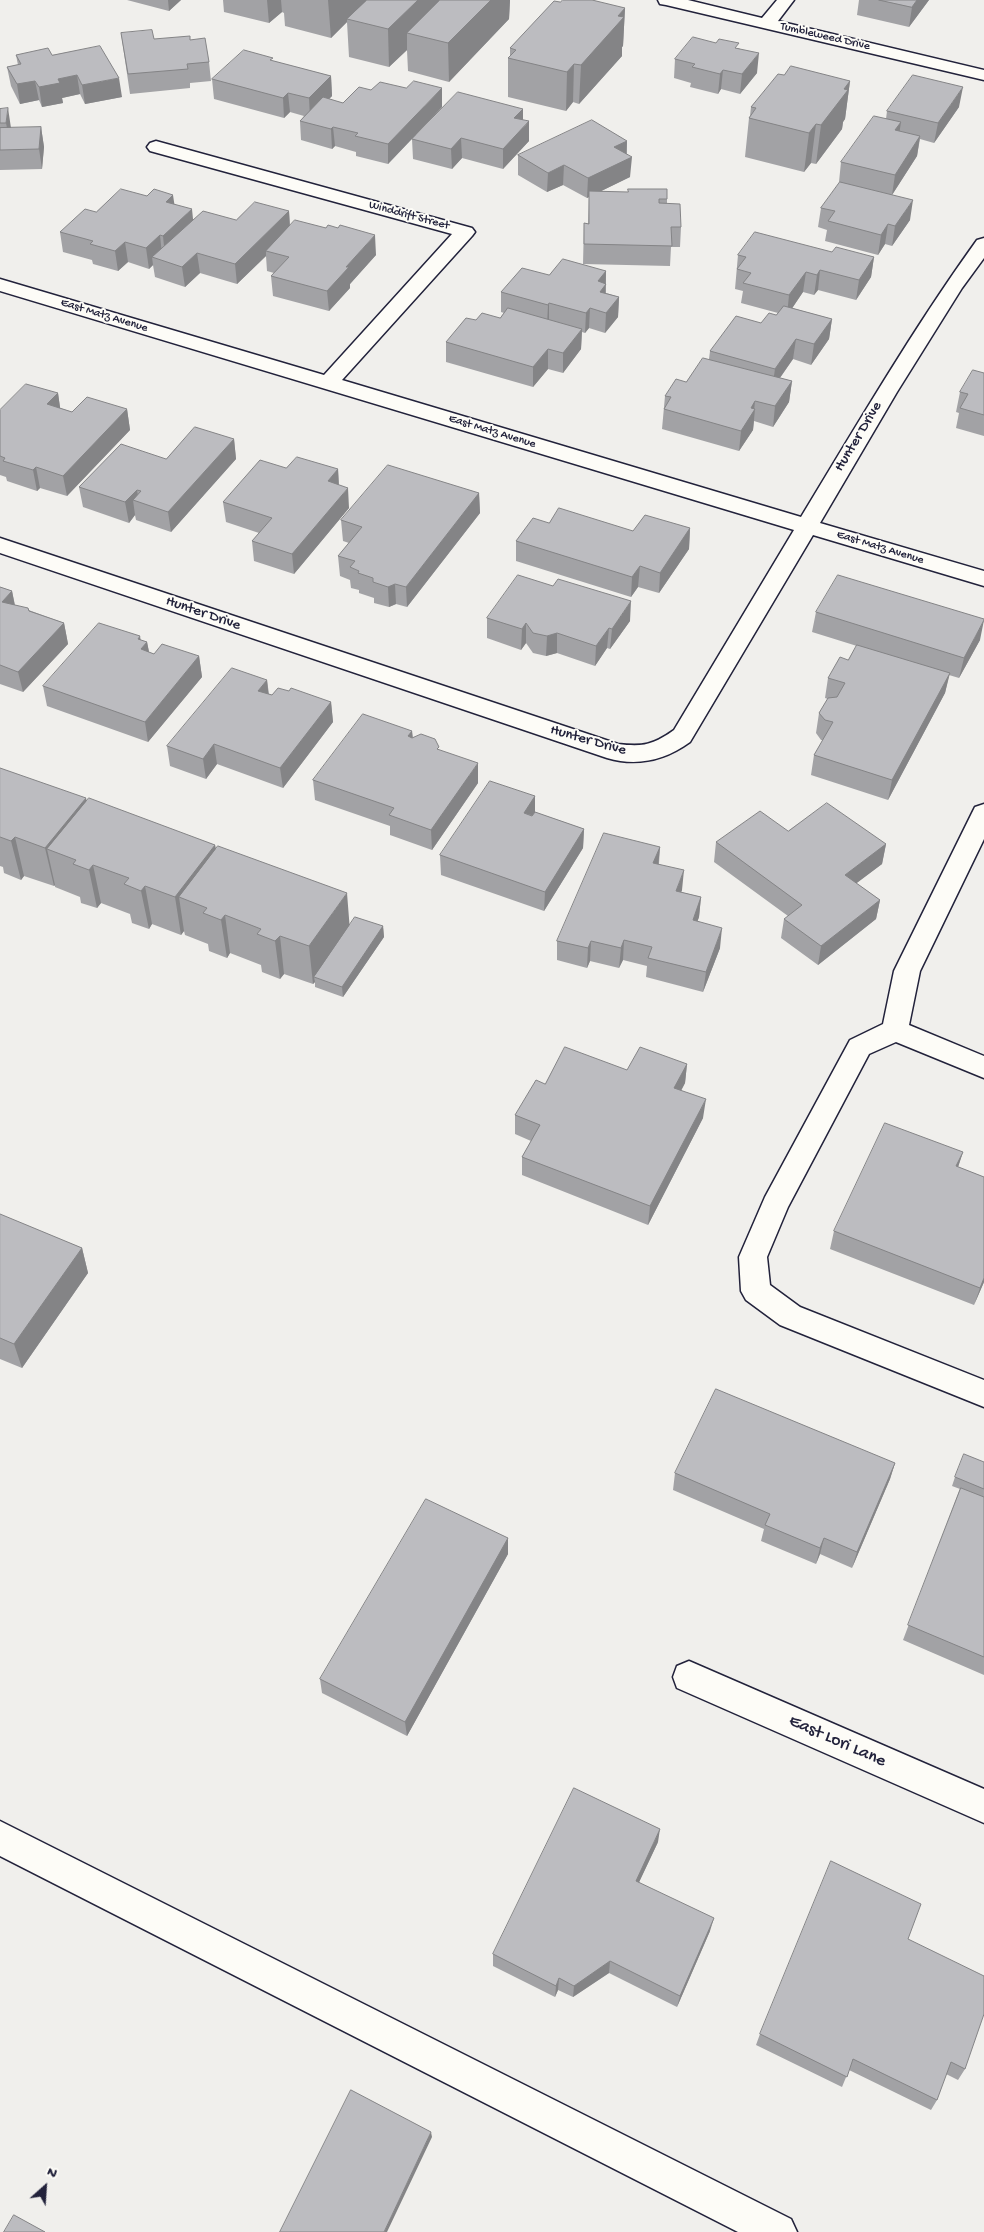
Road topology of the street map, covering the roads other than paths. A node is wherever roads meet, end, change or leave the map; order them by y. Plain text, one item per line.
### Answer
1 (666, 0) edge
2 (786, 0) edge
3 (767, 23) junction
4 (984, 75) edge
5 (156, 147) dead end
6 (984, 244) edge
7 (0, 285) edge
8 (328, 383) junction
9 (806, 526) junction
10 (0, 545) edge
11 (984, 579) edge
12 (984, 813) edge
13 (894, 1030) junction
14 (975, 1064) edge
15 (984, 1394) edge
16 (690, 1677) dead end
17 (984, 1806) edge
18 (0, 1838) edge
19 (778, 2232) edge

1 - 3 street, Tumbleweed Drive
2 - 3 street
3 - 4 street, Tumbleweed Drive
5 - 8 street, Winddrift Street
6 - 9 street, Hunter Drive
7 - 8 street, East Matz Avenue
8 - 9 street, East Matz Avenue
9 - 10 street, Hunter Drive
9 - 11 street, East Matz Avenue
12 - 13 street
13 - 14 street
13 - 15 street
16 - 17 street, East Lori Lane
18 - 19 street

